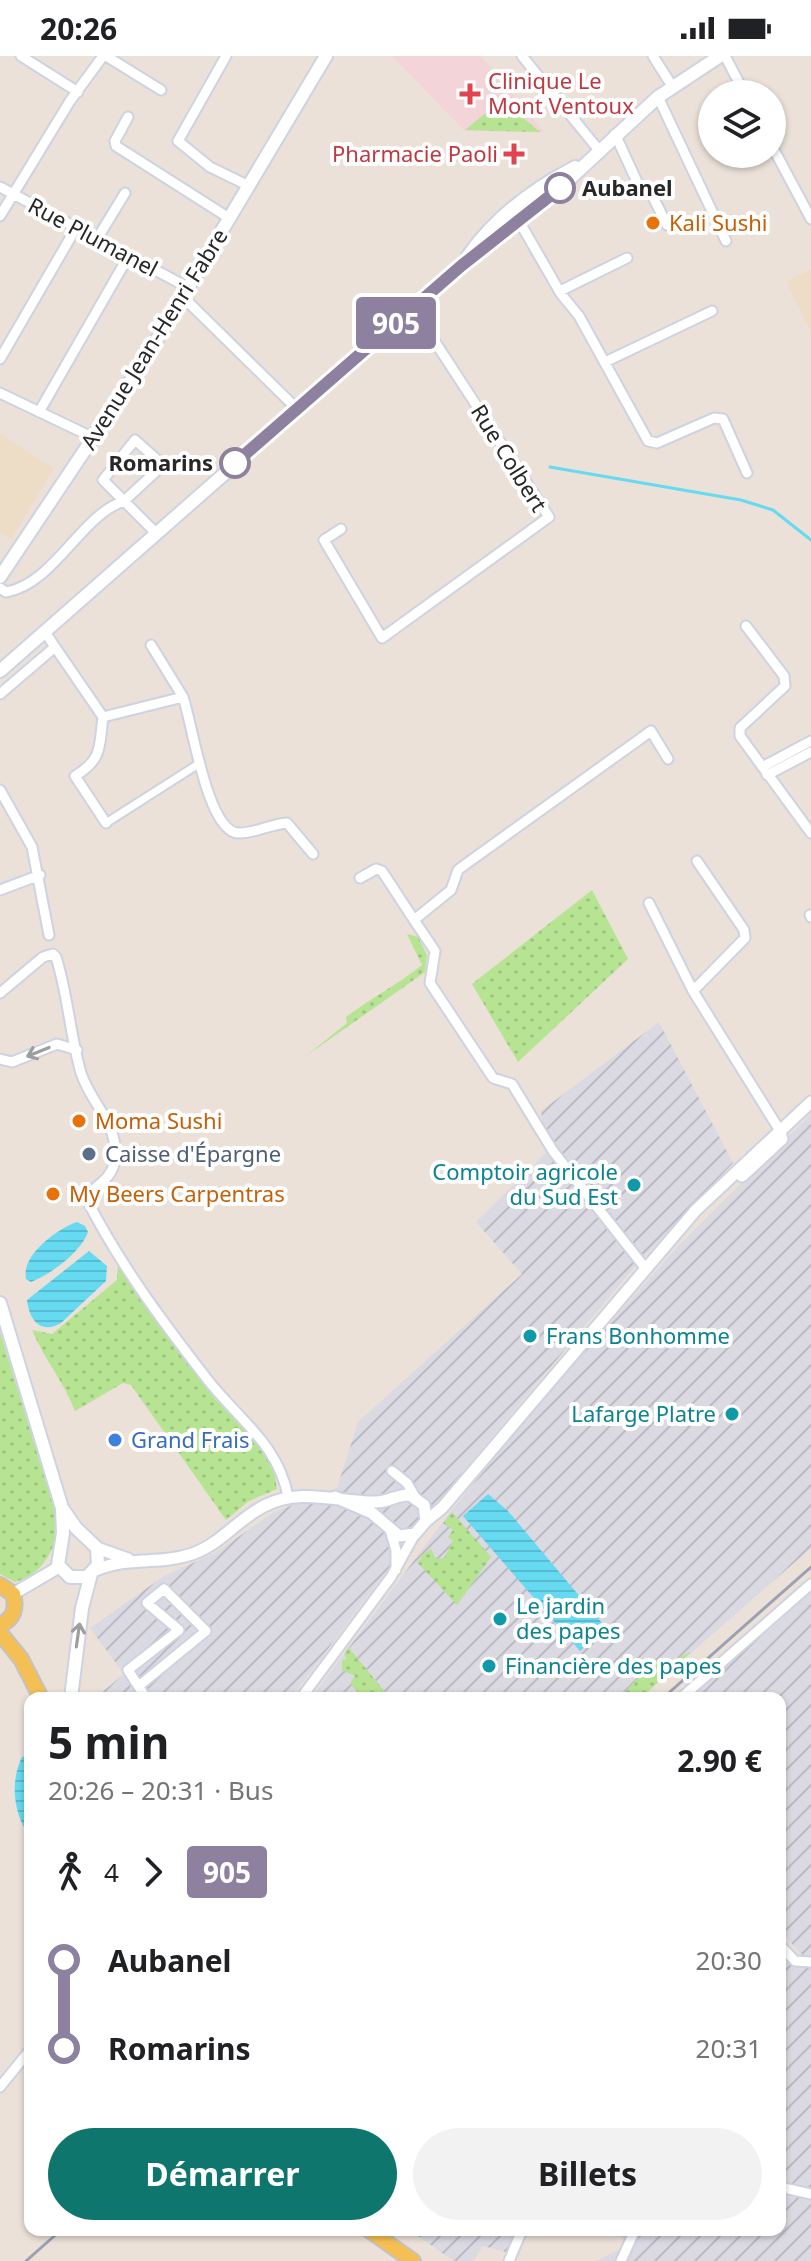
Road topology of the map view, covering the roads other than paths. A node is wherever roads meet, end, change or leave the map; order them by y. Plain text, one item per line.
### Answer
1 (21, 56) edge
2 (105, 56) edge
3 (226, 56) edge
4 (326, 56) edge
5 (334, 56) edge
6 (522, 56) edge
7 (653, 56) edge
8 (722, 56) edge
9 (737, 80) edge
10 (672, 86) junction
11 (161, 90) dead end
12 (78, 92) junction
13 (658, 97) junction
14 (302, 99) junction
15 (128, 117) dead end
16 (615, 134) junction
17 (598, 149) junction
18 (582, 164) junction
19 (784, 168) edge
20 (249, 186) junction
21 (0, 187) edge
22 (125, 193) dead end
23 (13, 194) junction
24 (0, 216) edge
25 (229, 218) junction
26 (811, 219) edge
27 (519, 221) junction
28 (667, 225) dead end
29 (76, 228) junction
30 (97, 239) junction
31 (726, 241) dead end
32 (128, 257) junction
33 (627, 258) dead end
34 (461, 266) junction
35 (184, 291) junction
36 (560, 291) junction
37 (413, 308) junction
38 (712, 311) dead end
39 (0, 359) edge
40 (605, 362) junction
41 (0, 393) edge
42 (297, 409) junction
43 (39, 412) junction
44 (94, 438) junction
45 (747, 473) dead end
46 (124, 501) junction
47 (341, 529) dead end
48 (156, 533) junction
49 (0, 577) edge
50 (0, 588) edge
51 (746, 626) dead end
52 (45, 632) junction
53 (151, 645) dead end
54 (55, 647) junction
55 (0, 671) edge
56 (0, 694) edge
57 (183, 697) junction
58 (103, 717) junction
59 (811, 741) edge
60 (811, 752) edge
61 (668, 759) dead end
62 (200, 763) junction
63 (764, 771) junction
64 (0, 790) edge
65 (106, 823) joint
66 (811, 833) edge
67 (313, 854) dead end
68 (697, 861) dead end
69 (40, 875) junction
70 (360, 878) dead end
71 (0, 890) edge
72 (649, 903) dead end
73 (414, 920) junction
74 (49, 935) dead end
75 (693, 991) junction
76 (0, 993) edge
77 (77, 1050) junction
78 (0, 1059) edge
79 (811, 1102) edge
80 (811, 1111) edge
81 (782, 1134) junction
82 (646, 1269) junction
83 (0, 1303) edge
84 (459, 1489) junction
85 (288, 1497) junction
86 (335, 1497) junction
87 (395, 1498) junction
88 (418, 1499) junction
89 (62, 1508) junction
90 (426, 1521) junction
91 (388, 1528) junction
92 (415, 1534) junction
93 (85, 1537) junction
94 (62, 1543) junction
95 (97, 1548) junction
96 (128, 1559) junction
97 (59, 1567) junction
98 (396, 1570) junction
99 (94, 1572) junction
100 (811, 1584) edge
101 (0, 1585) edge
102 (13, 1594) junction
103 (6, 1620) edge
104 (0, 1633) edge
105 (21, 1659) junction
106 (140, 1685) junction
107 (38, 1692) edge
108 (72, 1692) edge
109 (143, 1692) edge
110 (305, 1692) edge
111 (688, 1692) edge
112 (786, 1951) edge
113 (811, 1962) edge
114 (24, 2057) edge
115 (0, 2087) edge
116 (786, 2188) edge
117 (811, 2194) edge
118 (378, 2236) edge
119 (519, 2236) edge
120 (632, 2236) edge
121 (413, 2261) edge
122 (509, 2261) edge
123 (621, 2261) edge

1 - 12 street
2 - 11 street
2 - 12 street
3 - 20 street
4 - 14 main road, Avenue Jean-Henri Fabre
5 - 14 main road, Avenue Jean-Henri Fabre
6 - 17 street
7 - 10 street
8 - 9 street
8 - 10 main road
10 - 13 main road
12 - 23 street
13 - 16 main road
13 - 31 street
14 - 20 main road, Avenue Jean-Henri Fabre
15 - 25 street
16 - 17 main road
16 - 28 street
17 - 18 main road
18 - 27 main road
18 - 34 main road
19 - 26 street
20 - 25 main road, Avenue Jean-Henri Fabre
21 - 23 street, Rue Plumanel
22 - 30 street
23 - 24 street
23 - 29 street, Rue Plumanel
25 - 35 main road, Avenue Jean-Henri Fabre
27 - 34 main road
27 - 36 street
29 - 30 street, Rue Plumanel
29 - 39 street
30 - 32 street, Rue Plumanel
32 - 35 street, Rue Plumanel
32 - 43 street
33 - 36 street
34 - 37 main road
35 - 42 street, Rue Plumanel
35 - 44 main road, Avenue Jean-Henri Fabre
36 - 40 street
37 - 42 main road
37 - 47 street, Rue Colbert
38 - 40 street
40 - 45 street
41 - 43 street
42 - 48 main road
43 - 44 street
44 - 49 main road, Avenue Jean-Henri Fabre
46 - 46 street
46 - 48 street
46 - 50 street
48 - 52 main road
51 - 63 street
52 - 54 street
52 - 55 main road
53 - 57 street
54 - 56 street
54 - 58 street
57 - 58 street
57 - 62 street
58 - 65 street
59 - 63 street
60 - 63 street
61 - 73 street
62 - 65 street
62 - 67 street
63 - 66 street
64 - 69 street
68 - 75 street
69 - 71 street
69 - 74 street
70 - 73 street
72 - 75 street
73 - 82 street
75 - 81 street
76 - 77 street
77 -> 78 street
77 - 85 street
79 - 81 street
80 - 81 street
81 - 82 street
82 - 84 street
83 - 89 main road
84 - 88 street
84 - 90 street
85 - 86 street
85 - 96 street
86 - 87 street
86 - 91 street
87 - 88 street
87 - 88 street
87 - 91 street
88 - 90 street
89 - 93 main road
89 - 94 main road
90 - 92 street
91 - 92 street
91 - 98 street
92 - 98 street
93 - 94 main road
93 - 95 main road
94 - 97 main road
95 - 96 street
95 - 99 main road
96 - 99 street
97 - 99 main road
97 - 102 street
98 - 110 street
108 -> 99 main road
100 - 111 street
101 - 102 main road
102 - 103 main road
103 - 105 main road
104 - 105 main road
105 - 107 main road
106 - 106 street
106 - 109 street
112 - 113 street
114 - 115 street
116 - 117 street
118 - 121 main road
119 - 122 street
120 - 123 street

